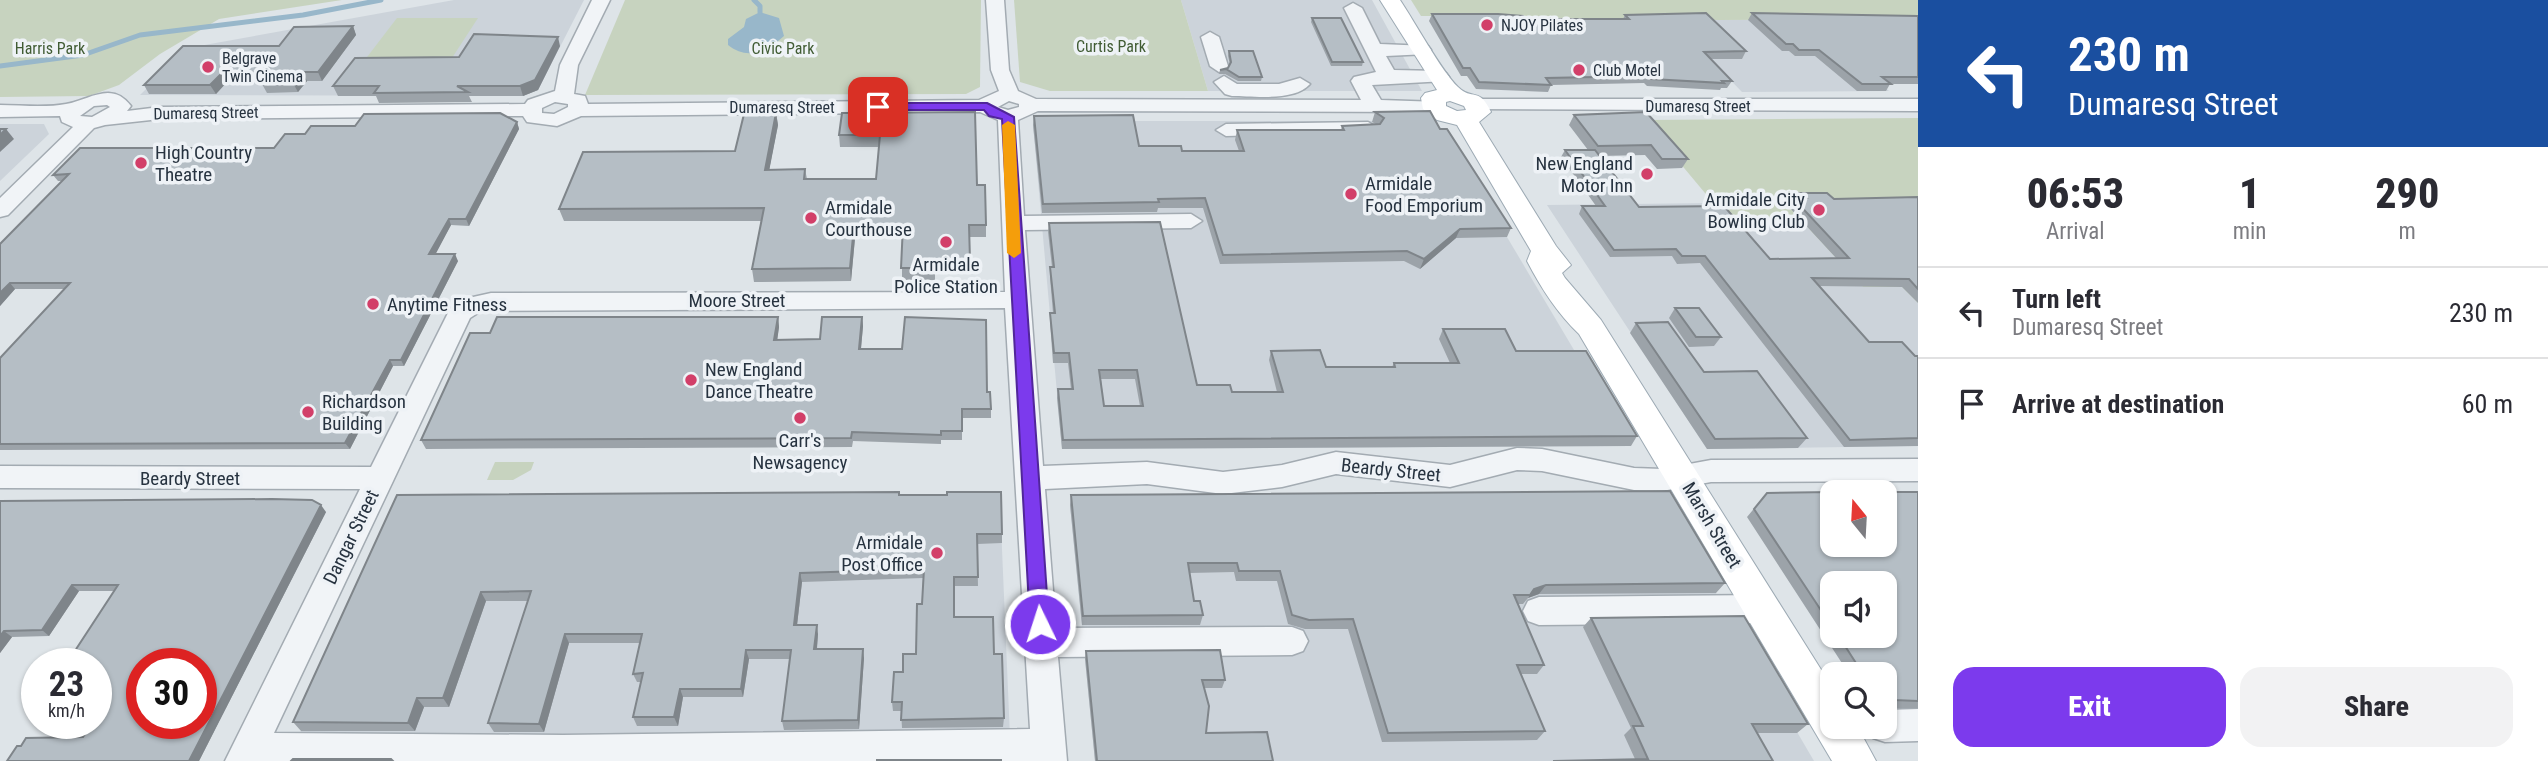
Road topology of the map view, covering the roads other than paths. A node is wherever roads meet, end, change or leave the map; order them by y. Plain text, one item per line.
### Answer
1 (601, 0) edge
2 (995, 0) edge
3 (1390, 0) edge
4 (1353, 8) dead end
5 (1210, 37) dead end
6 (1422, 50) junction
7 (1374, 51) junction
8 (1387, 76) junction
9 (1300, 84) dead end
10 (1441, 92) junction
11 (1009, 94) junction
12 (120, 103) junction
13 (571, 103) junction
14 (1030, 105) junction
15 (1268, 105) junction
16 (1374, 105) junction
17 (1918, 105) edge
18 (987, 106) junction
19 (436, 108) junction
20 (0, 111) edge
21 (1471, 111) junction
22 (1008, 117) junction
23 (87, 118) junction
24 (1368, 128) edge
25 (1278, 129) junction
26 (1226, 130) dead end
27 (0, 209) edge
28 (1191, 221) dead end
29 (1013, 222) junction
30 (1017, 300) junction
31 (460, 313) joint
32 (1918, 470) edge
33 (1682, 476) junction
34 (0, 477) edge
35 (379, 478) junction
36 (1030, 478) junction
37 (1763, 609) junction
38 (1539, 611) dead end
39 (1292, 641) dead end
40 (1041, 643) junction
41 (1820, 703) edge
42 (1918, 725) edge
43 (1897, 726) edge
44 (1842, 739) edge
45 (1048, 754) edge
46 (245, 756) edge
47 (451, 757) edge
48 (1856, 761) edge

1 - 13 street
2 - 11 street
3 - 6 main road
4 - 7 street
5 - 9 street
6 - 7 street
6 - 10 main road
7 - 8 street
8 - 10 street
8 - 16 street
10 - 16 street
10 - 21 main road
11 - 14 street
11 - 18 street
12 - 19 street, Dumaresq Street
12 - 23 street
12 - 23 street, Dumaresq Street
13 - 18 street, Dumaresq Street
13 - 19 street, Dumaresq Street
14 - 15 street
14 - 22 street
15 - 16 street
15 - 25 street
17 - 21 street, Dumaresq Street
18 - 22 street
19 - 23 street, Dumaresq Street
20 - 23 street, Dumaresq Street
21 - 33 main road, Marsh Street
22 - 29 street
23 - 27 street
24 - 25 street
25 - 26 street
28 - 29 street
29 - 30 street
30 - 31 street, Moore Street
30 - 36 street
31 - 35 street, Dangar Street
32 - 33 street, Beardy Street
33 - 36 street, Beardy Street
33 - 37 main road, Marsh Street
34 - 35 street, Beardy Street
35 - 46 street, Dangar Street
36 - 40 street
37 - 38 street
37 - 41 main road, Marsh Street
39 - 40 street
40 - 45 street
42 - 43 street
44 - 48 main road, Marsh Street
45 - 47 street
46 - 47 street

